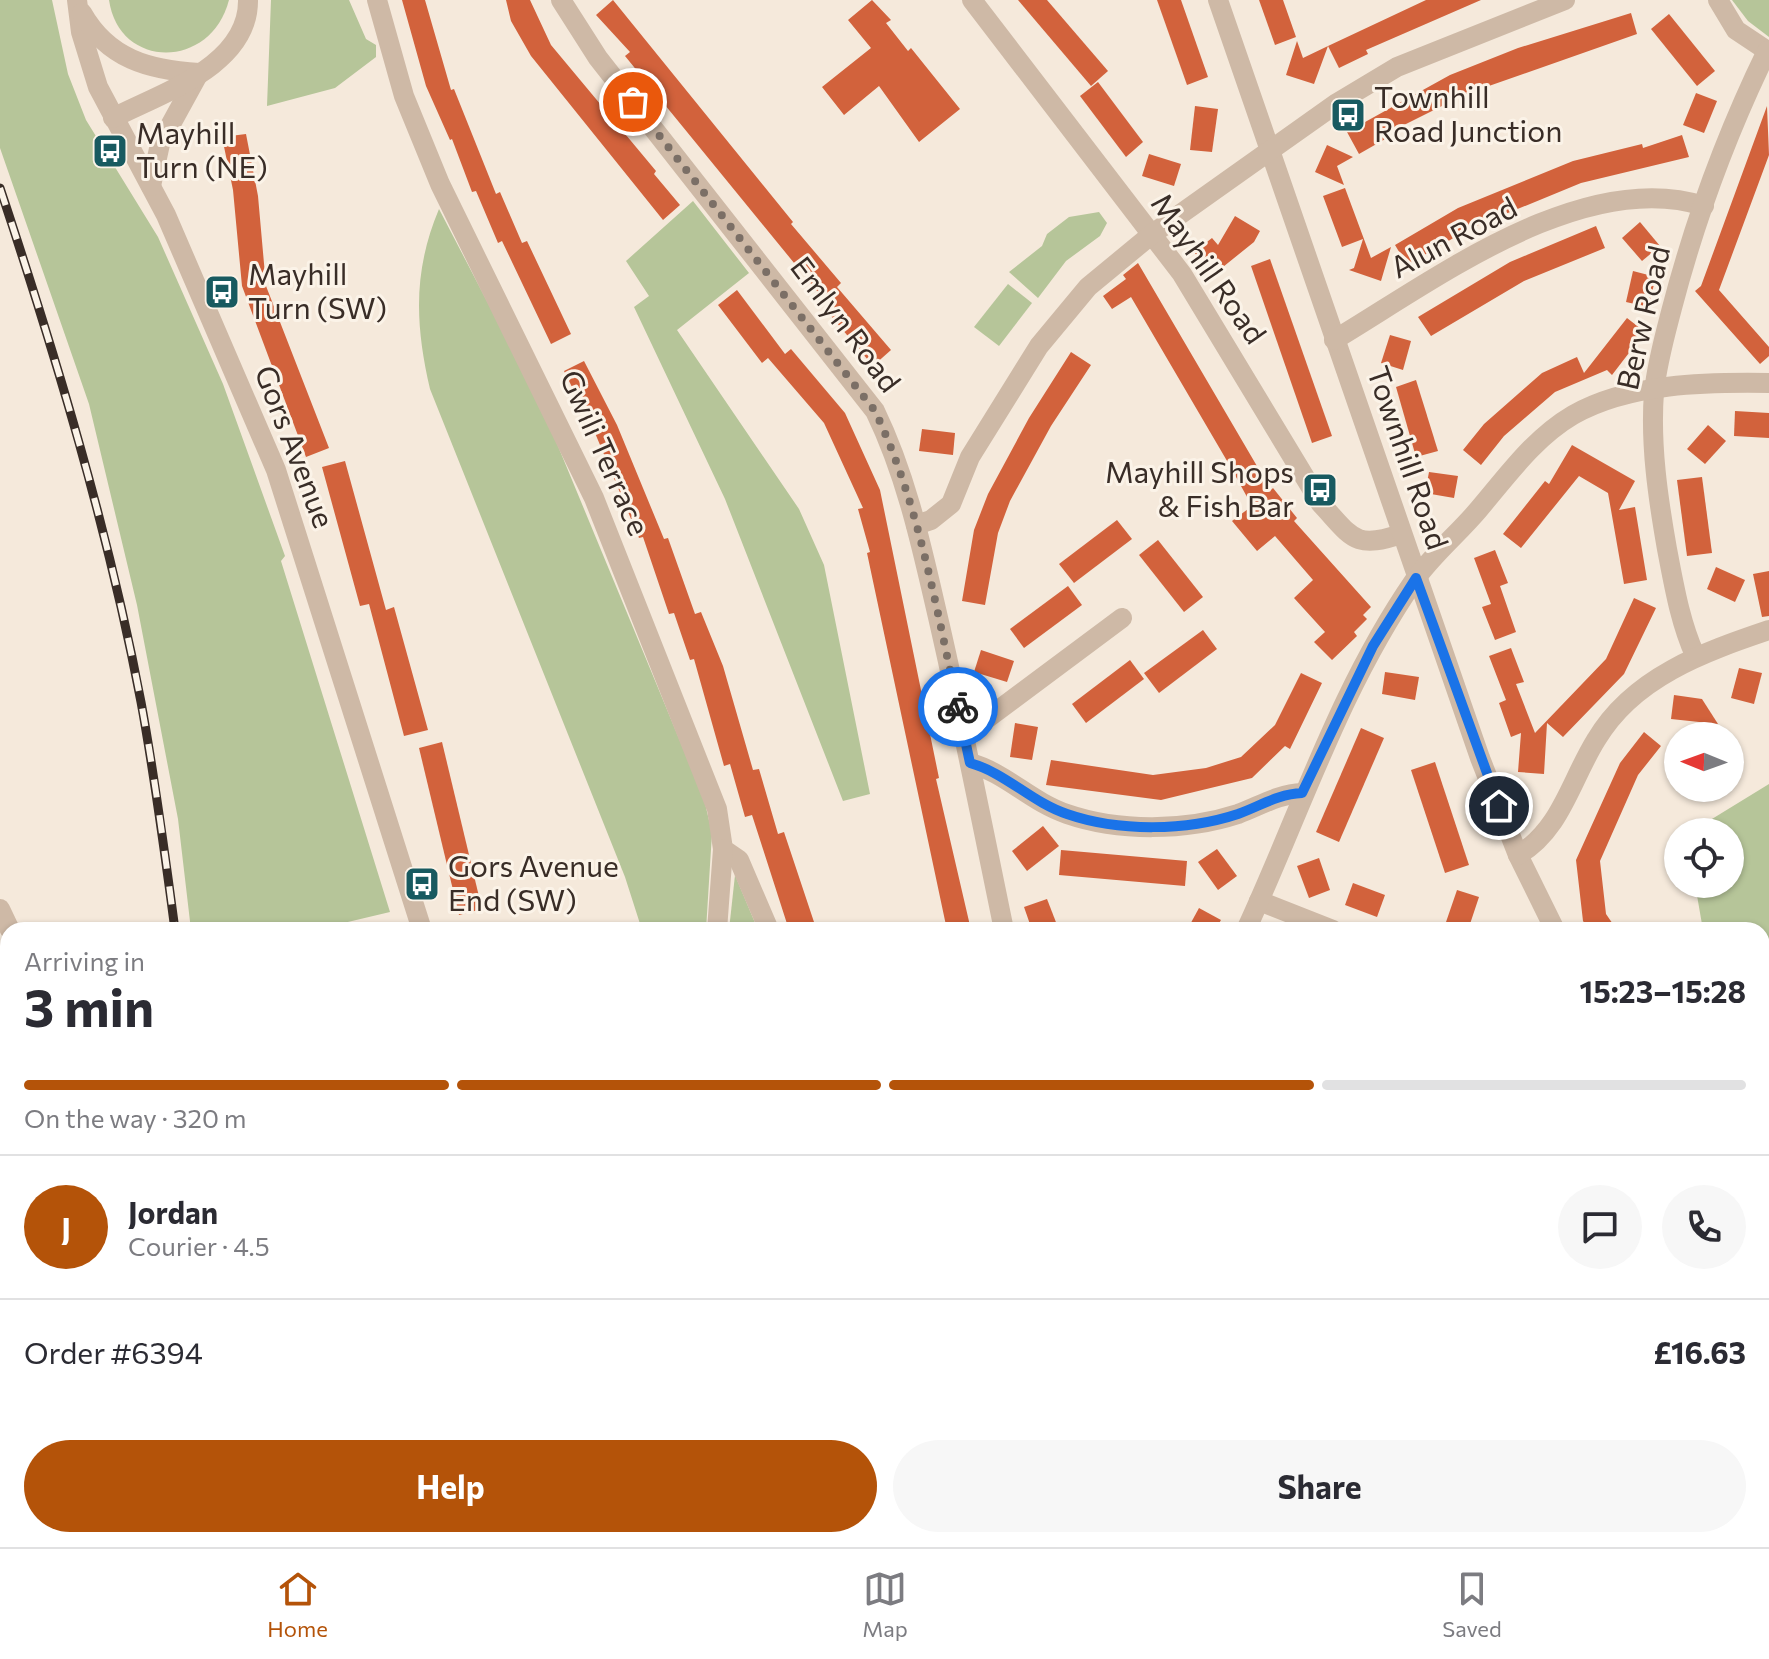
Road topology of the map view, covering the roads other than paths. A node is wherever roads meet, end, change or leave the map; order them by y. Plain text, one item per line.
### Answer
1 (248, 0) edge
2 (377, 0) edge
3 (561, 0) edge
4 (972, 0) edge
5 (1218, 0) edge
6 (1565, 0) edge
7 (1718, 0) edge
8 (77, 2) edge
9 (1768, 52) edge
10 (199, 73) junction
11 (113, 118) junction
12 (1270, 151) junction
13 (151, 186) junction
14 (1704, 206) junction
15 (1151, 235) junction
16 (1334, 340) junction
17 (1769, 383) edge
18 (1654, 391) junction
19 (916, 525) junction
20 (1401, 534) junction
21 (1416, 578) junction
22 (1122, 618) dead end
23 (1769, 630) edge
24 (1695, 655) junction
25 (965, 735) junction
26 (970, 763) junction
27 (1302, 793) junction
28 (723, 849) junction
29 (1518, 855) junction
30 (1259, 901) junction
31 (419, 922) edge
32 (718, 922) edge
33 (766, 922) edge
34 (1002, 922) edge
35 (1250, 922) edge
36 (1313, 922) edge
37 (1551, 922) edge

1 - 10 street
2 - 28 street, Gwili Terrace
3 - 19 street, Emlyn Road
4 - 15 street, Mayhill Road
5 - 12 street, Townhill Road
6 - 12 street
7 - 9 street
8 - 10 street
8 - 11 street, Gors Avenue
9 - 14 street, Berw Road
10 - 11 street
10 - 13 street
11 - 13 street, Gors Avenue
12 - 15 street
12 - 16 street, Townhill Road
13 - 31 street, Gors Avenue
14 - 16 street, Alun Road
14 - 18 street, Berw Road
15 - 19 street
15 - 20 street, Mayhill Road
16 - 20 street, Townhill Road
17 - 18 street
18 - 21 street
18 - 24 street, Berw Road
19 - 25 street, Emlyn Road
20 - 21 street, Townhill Road
21 - 27 street
21 - 29 street, Townhill Road
22 - 25 street
23 - 24 street
24 - 29 street
25 - 26 street, Emlyn Road
26 - 27 street
26 - 34 street, Emlyn Road
27 - 30 street
28 - 32 street, Gwili Terrace
28 - 33 street
29 - 37 street, Townhill Road
30 - 35 street
30 - 36 street

